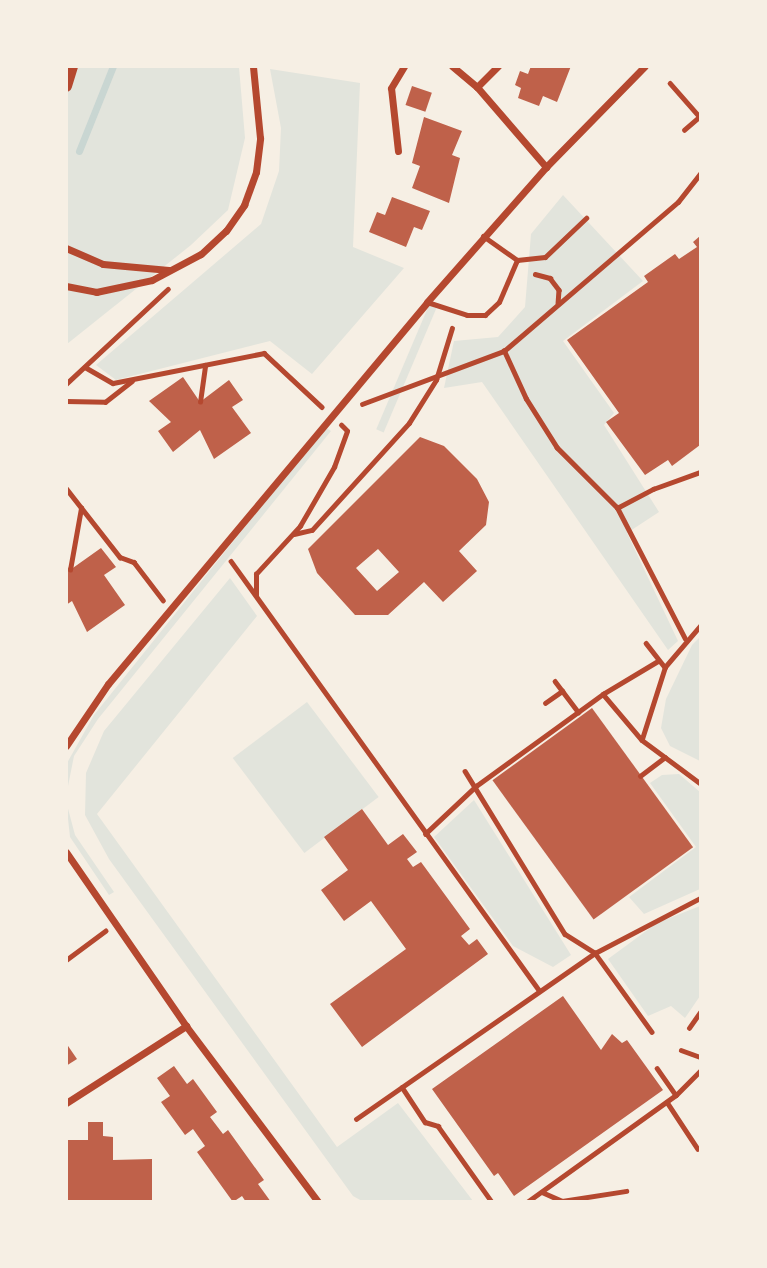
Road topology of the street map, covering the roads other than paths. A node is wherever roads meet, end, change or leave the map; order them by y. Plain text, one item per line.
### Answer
1 (72, 66) edge
2 (253, 66) edge
3 (404, 66) edge
4 (452, 66) edge
5 (498, 66) edge
6 (645, 66) edge
7 (66, 86) edge
8 (477, 87) junction
9 (398, 151) dead end
10 (546, 167) junction
11 (586, 218) dead end
12 (483, 236) junction
13 (66, 248) edge
14 (517, 260) junction
15 (173, 270) junction
16 (66, 286) edge
17 (427, 302) junction
18 (66, 746) edge
19 (66, 852) edge
20 (186, 1026) junction
21 (66, 1103) edge
22 (318, 1202) edge

1 - 7 street
2 - 15 street
3 - 9 street
4 - 8 street
5 - 8 street
6 - 10 street
8 - 10 street
10 - 12 street
11 - 14 lane
12 - 14 lane
12 - 17 street
13 - 15 street
14 - 17 lane
15 - 16 street
17 - 18 street
19 - 20 street
20 - 21 street
20 - 22 street

